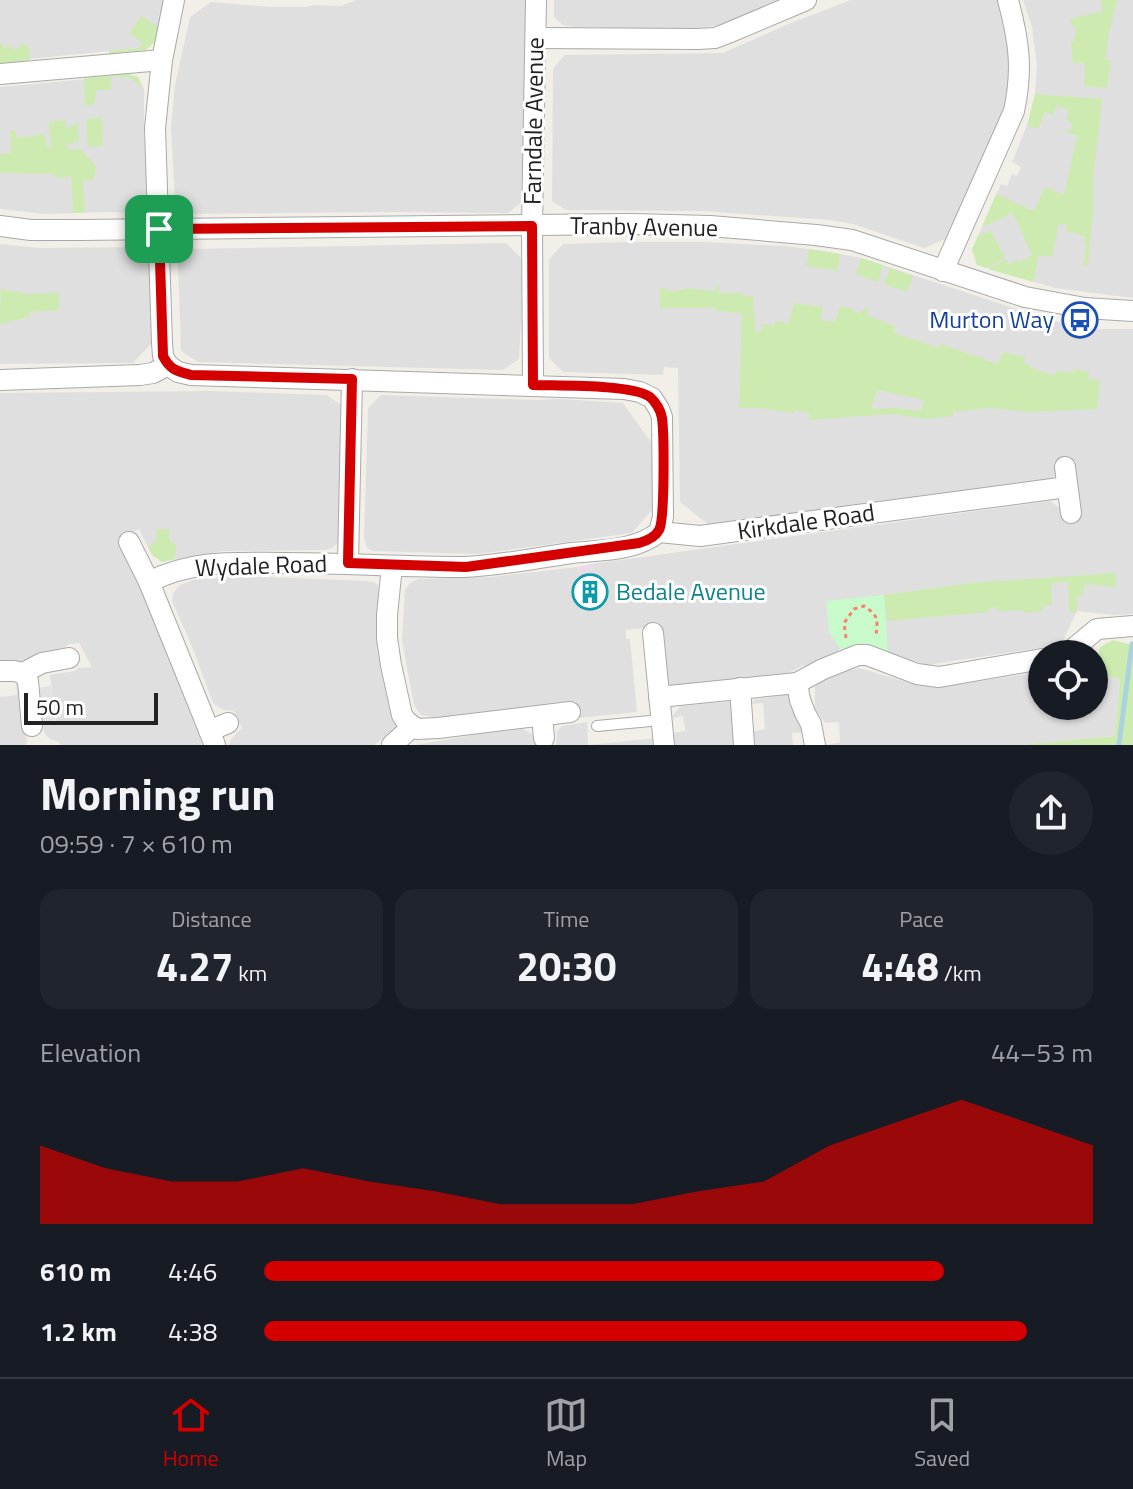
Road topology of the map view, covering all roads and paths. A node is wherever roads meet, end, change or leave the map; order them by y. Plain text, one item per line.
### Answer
1 (174, 0) edge
2 (536, 0) edge
3 (1008, 0) edge
4 (800, 1) edge
5 (536, 38) junction
6 (162, 60) junction
7 (0, 74) edge
8 (0, 226) edge
9 (532, 226) junction
10 (159, 229) junction
11 (943, 271) junction
12 (1133, 311) edge
13 (168, 365) junction
14 (352, 379) junction
15 (0, 380) edge
16 (533, 385) junction
17 (1071, 513) dead end
18 (659, 532) junction
19 (129, 542) dead end
20 (348, 563) junction
21 (392, 566) junction
22 (149, 582) junction
23 (1129, 626) edge
24 (653, 633) dead end
25 (1084, 640) edge
26 (850, 657) junction
27 (69, 658) dead end
28 (874, 658) junction
29 (1028, 661) edge
30 (0, 671) edge
31 (23, 673) junction
32 (797, 683) junction
33 (740, 688) junction
34 (659, 697) junction
35 (570, 712) dead end
36 (542, 716) junction
37 (661, 720) junction
38 (32, 726) dead end
39 (597, 726) dead end
40 (412, 727) junction
41 (217, 733) edge
42 (544, 738) dead end
43 (392, 745) edge
44 (664, 745) edge
45 (744, 745) edge
46 (815, 745) edge

1 - 6 street
2 - 5 street, Farndale Avenue
3 - 11 street
4 - 5 street
5 - 9 street, Farndale Avenue
6 - 7 street
6 - 10 street
8 - 10 street, Tranby Avenue
9 - 10 street, Tranby Avenue
9 - 11 street, Tranby Avenue
9 - 16 street, Farndale Avenue
10 - 13 street
11 - 12 street, Tranby Avenue
13 - 14 street
13 - 15 street
14 - 16 street
14 - 20 street
16 - 18 street
17 - 18 street, Kirkdale Road
18 - 21 street, Wydale Road
19 - 22 street
20 - 21 street, Wydale Road
20 - 22 street, Wydale Road
21 - 40 street
22 - 41 street
23 - 25 street
24 - 34 street
26 - 28 street
26 - 28 path
26 - 32 street
27 - 31 street
28 - 29 street
30 - 31 street
31 - 38 street
32 - 33 street
32 - 46 street
33 - 34 street
33 - 45 street
34 - 37 street
35 - 36 street
36 - 40 street
36 - 42 street
37 - 39 lane
37 - 44 street
40 - 43 street

